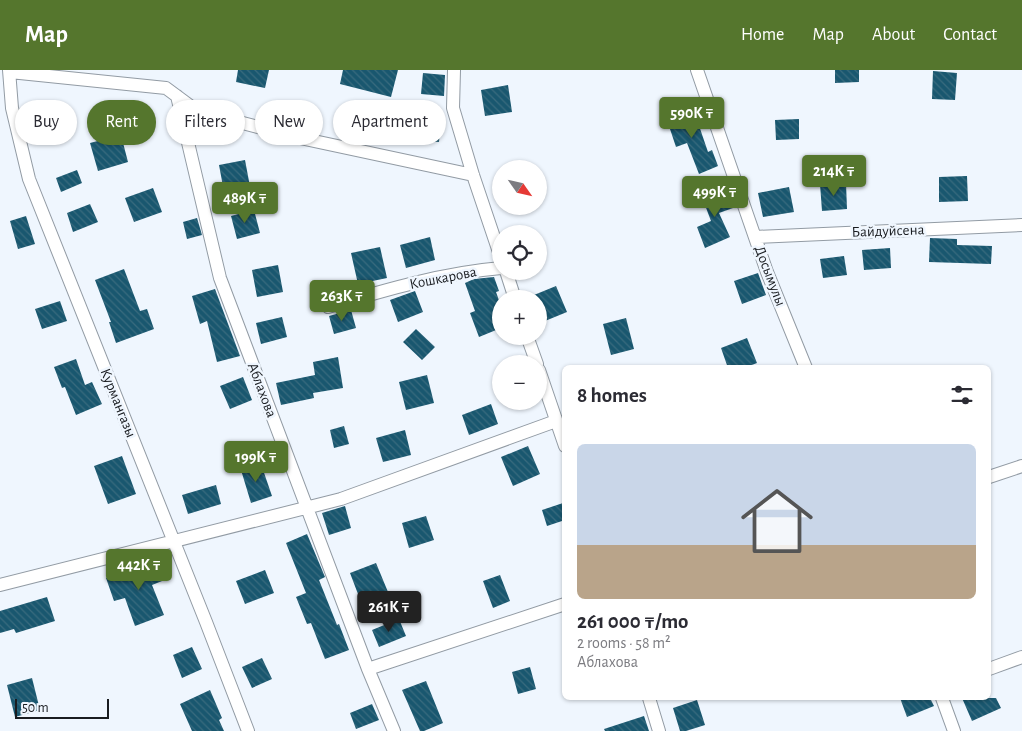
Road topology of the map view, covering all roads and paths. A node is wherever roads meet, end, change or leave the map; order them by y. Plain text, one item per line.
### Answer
1 (454, 70) edge
2 (697, 70) edge
3 (10, 71) edge
4 (177, 96) junction
5 (473, 175) junction
6 (1022, 225) edge
7 (492, 231) edge
8 (755, 237) junction
9 (492, 269) edge
10 (328, 307) dead end
11 (805, 365) edge
12 (547, 394) edge
13 (556, 421) junction
14 (562, 438) edge
15 (1022, 466) edge
16 (991, 476) edge
17 (306, 508) junction
18 (173, 541) junction
19 (0, 585) edge
20 (562, 605) edge
21 (1022, 656) edge
22 (991, 668) edge
23 (368, 669) junction
24 (650, 700) edge
25 (943, 700) edge
26 (248, 731) edge
27 (394, 731) edge
28 (659, 731) edge
29 (954, 731) edge

1 - 5 street
2 - 8 street, Досымулы
3 - 4 street
3 - 18 street, Курмангазы
4 - 5 street
4 - 17 street, Аблахова
5 - 7 street
6 - 8 street, Байдуйсена
8 - 11 street, Досымулы
9 - 10 street, Кошкарова
12 - 13 street
13 - 14 street
13 - 17 street
15 - 16 street
17 - 18 street
17 - 23 street, Аблахова
18 - 19 street
18 - 26 street, Курмангазы
20 - 23 street
21 - 22 street
23 - 27 street, Аблахова
24 - 28 street
25 - 29 street

